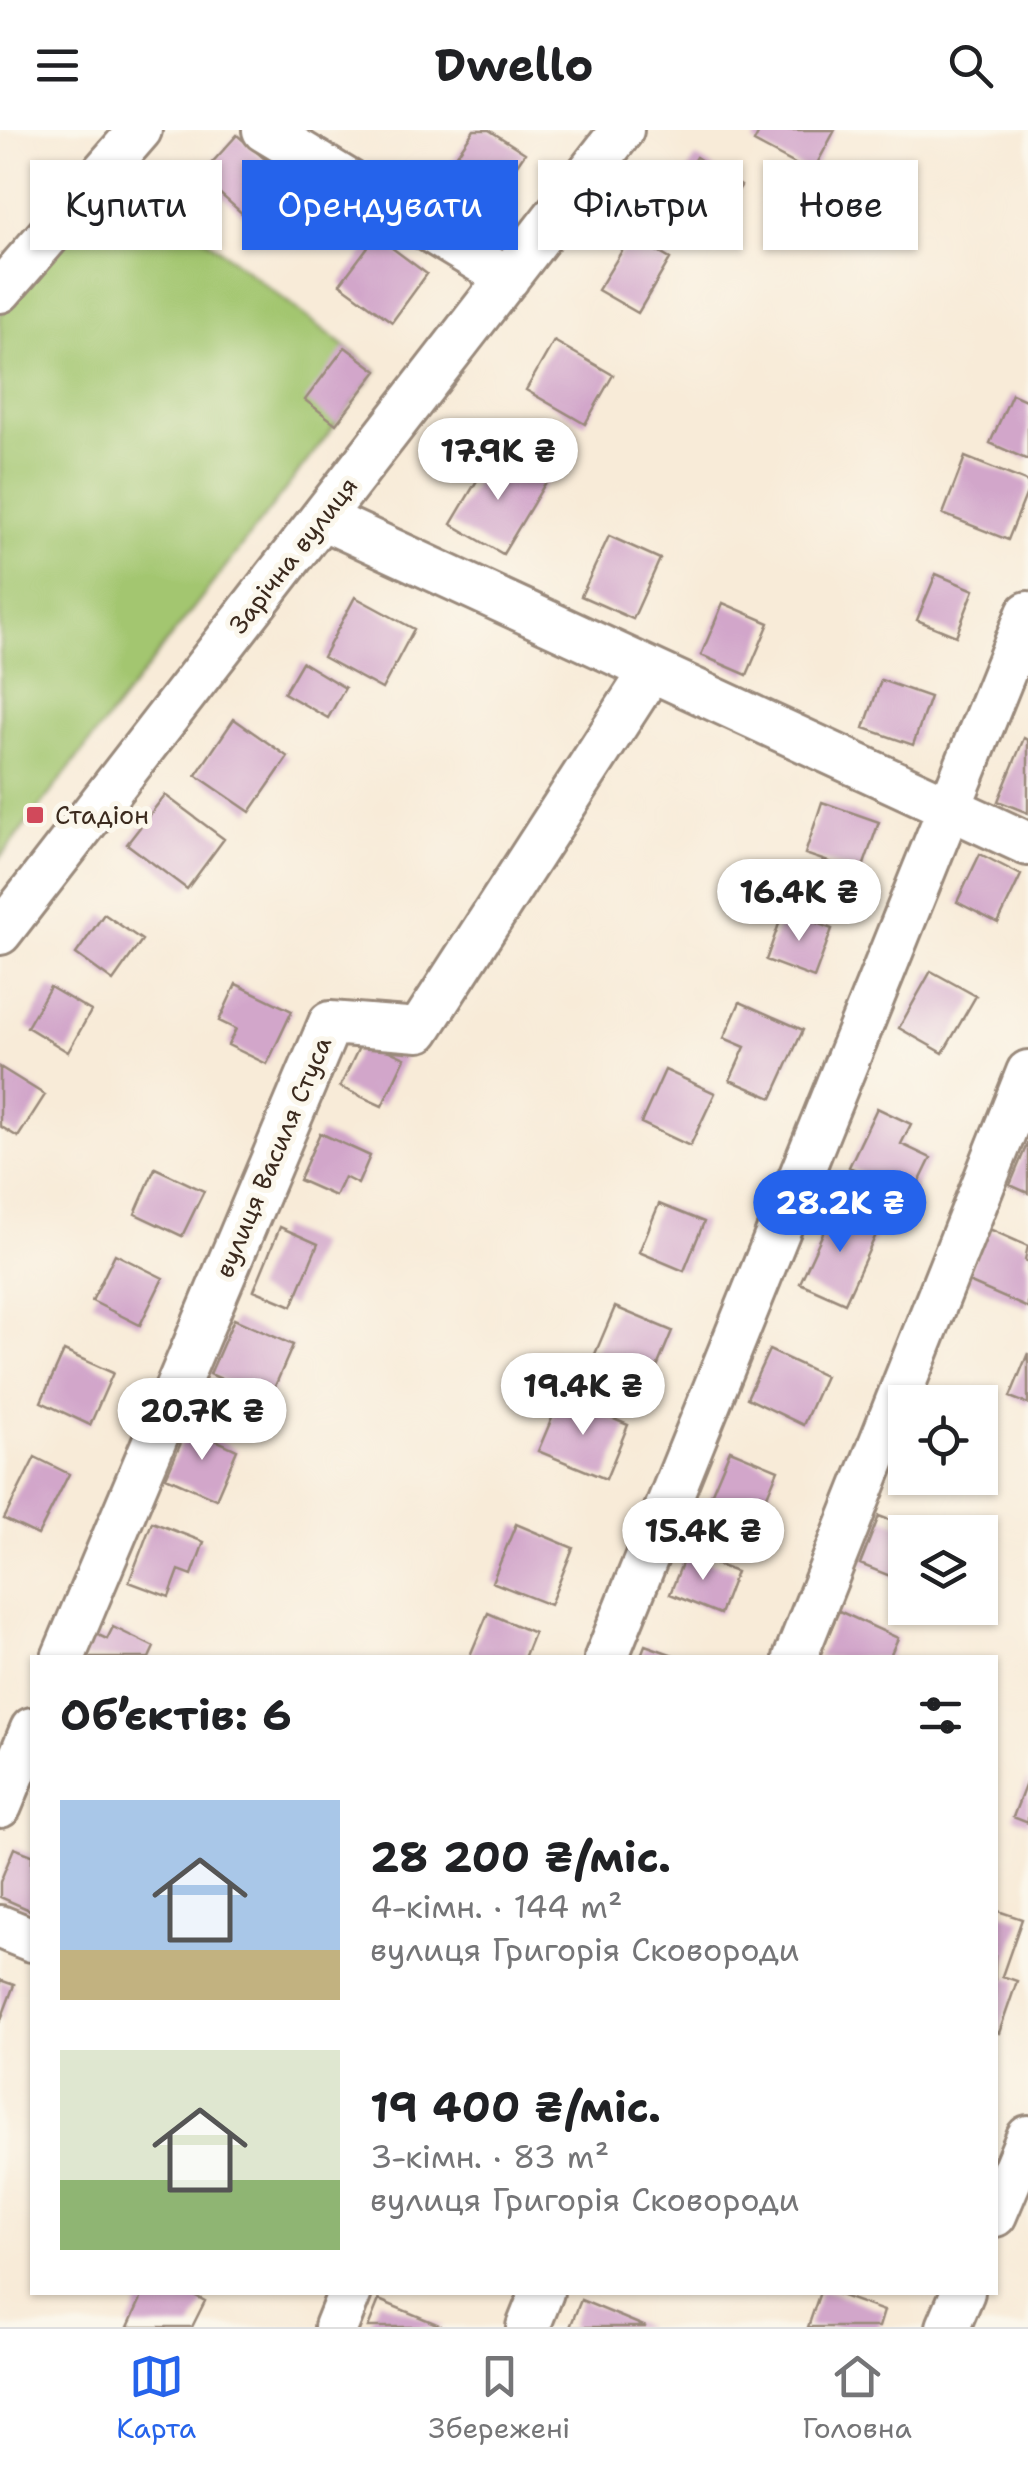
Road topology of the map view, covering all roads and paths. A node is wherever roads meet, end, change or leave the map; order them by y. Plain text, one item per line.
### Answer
1 (140, 130) edge
2 (264, 130) edge
3 (622, 130) edge
4 (508, 278) junction
5 (0, 291) edge
6 (322, 518) junction
7 (1028, 613) edge
8 (651, 671) junction
9 (948, 810) junction
10 (1028, 844) edge
11 (0, 934) edge
12 (1028, 1072) edge
13 (64, 1655) edge
14 (607, 1655) edge
15 (796, 1655) edge
16 (30, 1734) edge
17 (0, 1806) edge
18 (0, 1927) edge
19 (30, 1939) edge
20 (1028, 2136) edge
21 (998, 2208) edge
22 (349, 2295) edge
23 (541, 2295) edge
24 (962, 2295) edge
25 (336, 2327) edge
26 (528, 2327) edge
27 (948, 2327) edge

1 - 5 street
2 - 4 street
3 - 4 street, Зарічна вулиця
4 - 6 street, Зарічна вулиця
6 - 8 street
6 - 11 street, Зарічна вулиця
7 - 9 street
8 - 9 street
8 - 13 street, вулиця Василя Стуса
9 - 10 street
9 - 14 street
12 - 15 street
16 - 17 street
18 - 19 street
20 - 21 street
22 - 25 street
23 - 26 street
24 - 27 street

